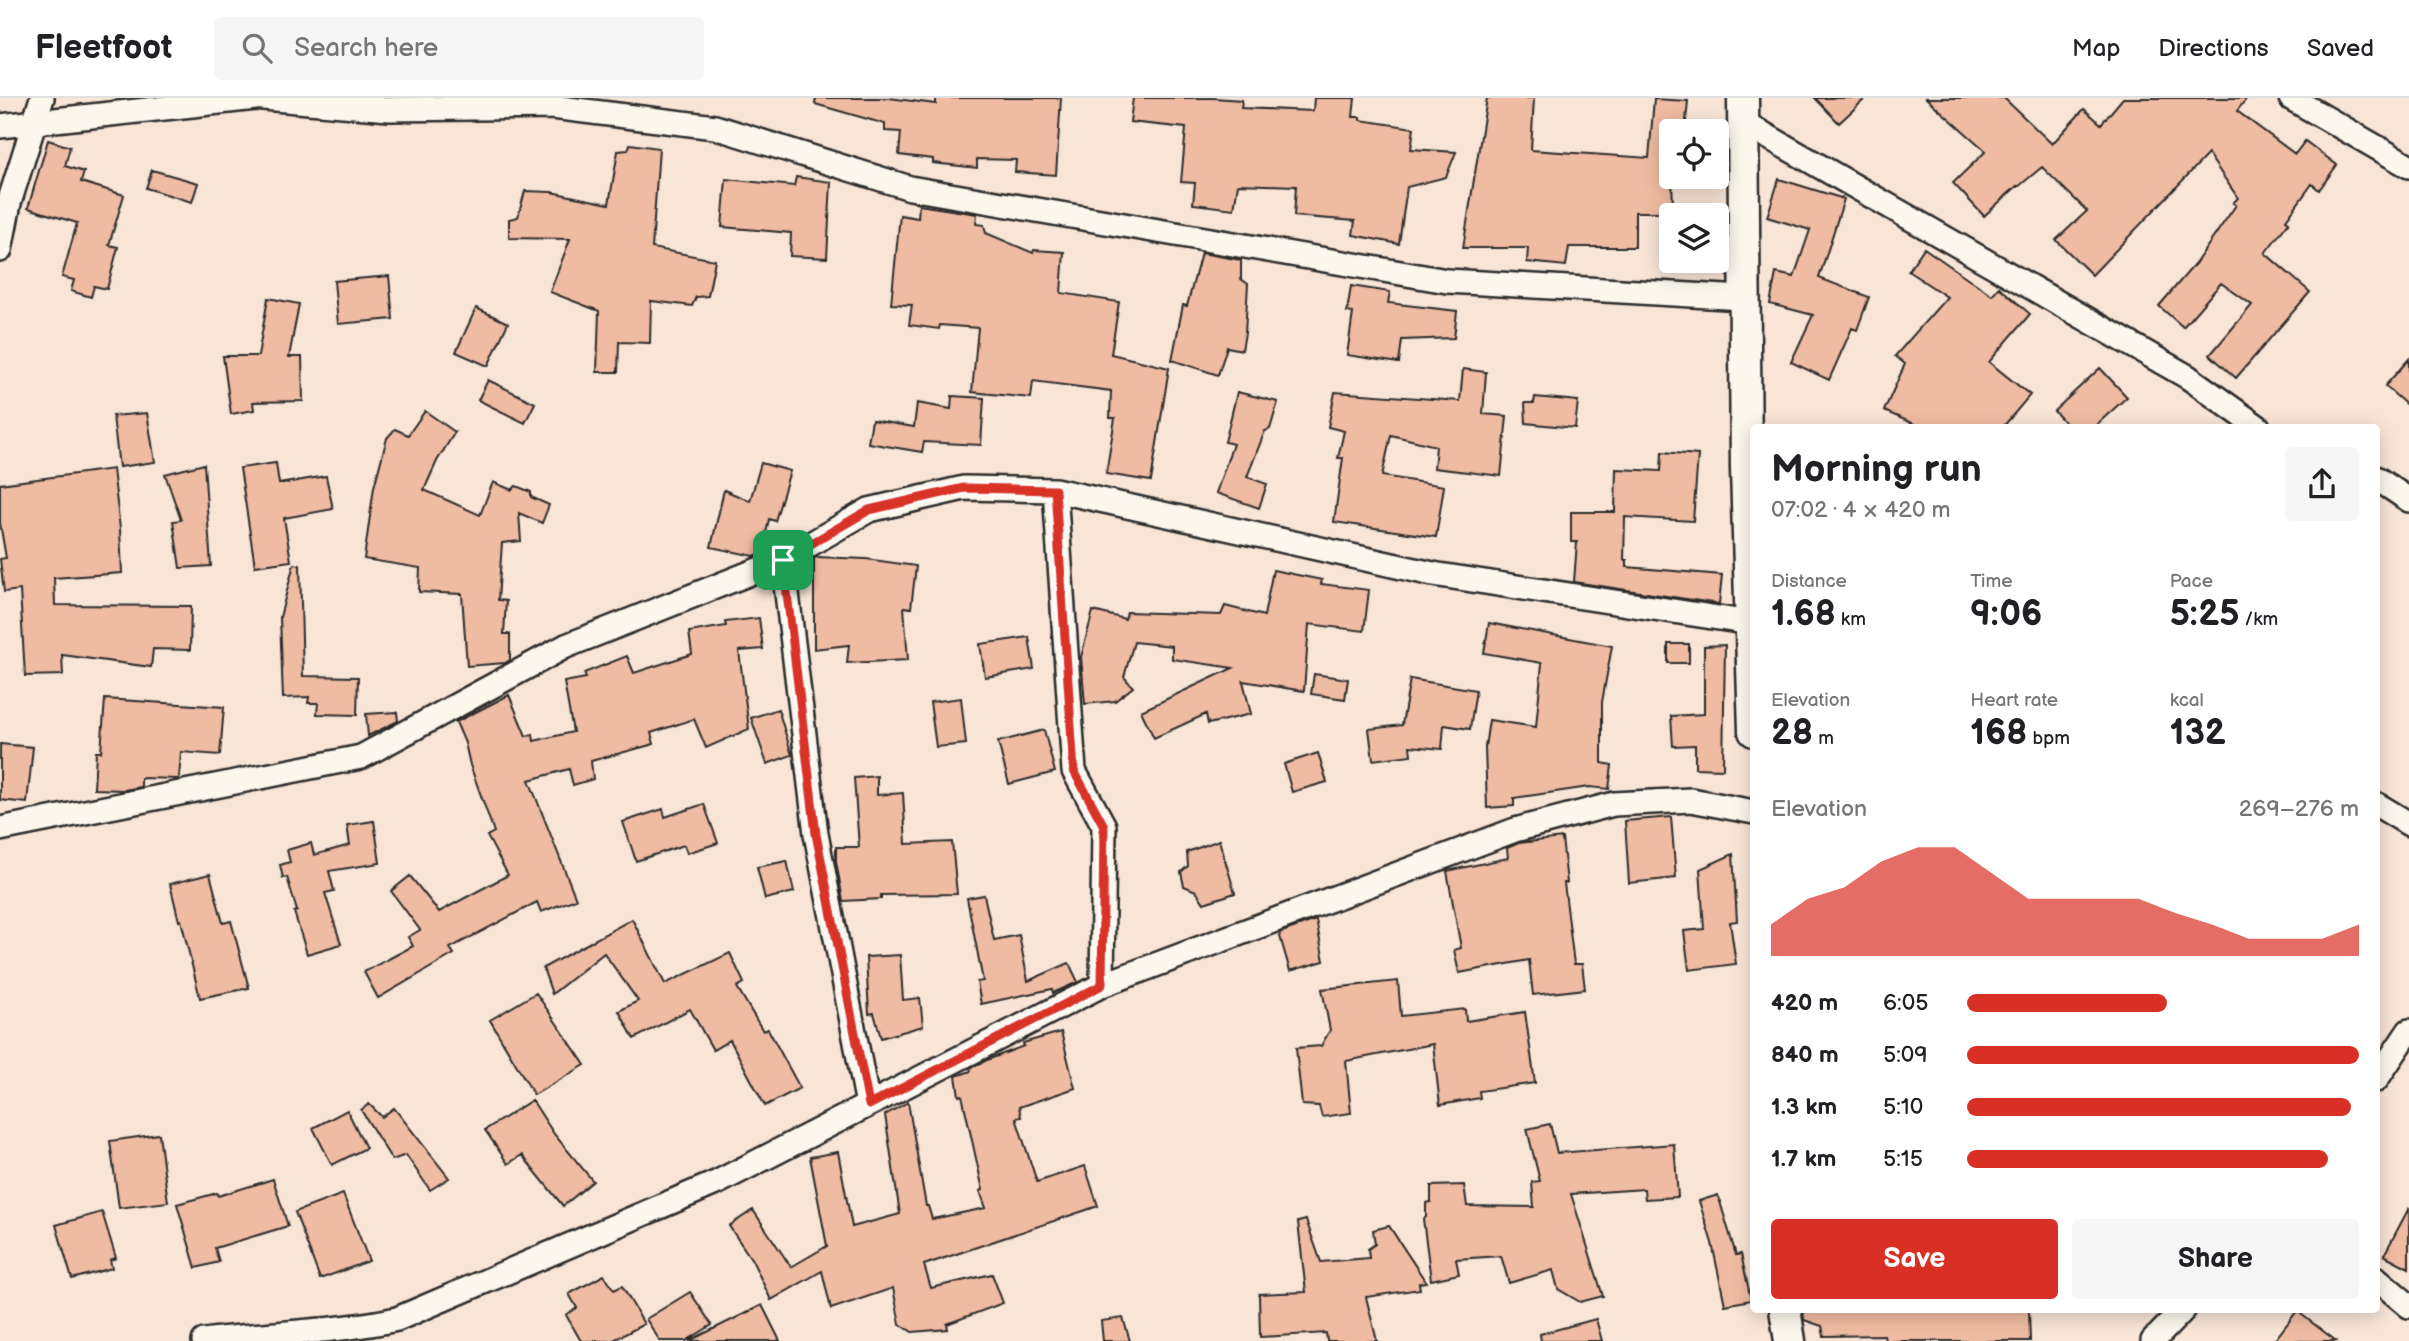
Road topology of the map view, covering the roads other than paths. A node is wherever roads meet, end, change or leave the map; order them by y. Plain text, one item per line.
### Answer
1 (42, 98) edge
2 (256, 98) edge
3 (263, 98) edge
4 (2291, 98) edge
5 (1744, 110) edge
6 (35, 121) junction
7 (0, 126) edge
8 (2409, 166) edge
9 (0, 250) edge
10 (1744, 298) junction
11 (2254, 424) edge
12 (1750, 472) edge
13 (2380, 481) edge
14 (1055, 490) junction
15 (2409, 500) edge
16 (783, 560) junction
17 (1750, 622) edge
18 (2380, 806) edge
19 (1750, 811) edge
20 (2409, 824) edge
21 (0, 828) edge
22 (1102, 985) junction
23 (2409, 1031) edge
24 (2380, 1074) edge
25 (869, 1105) junction
26 (2380, 1281) edge
27 (2409, 1306) edge
28 (1786, 1313) edge
29 (2180, 1313) edge
30 (205, 1341) edge
31 (1790, 1341) edge
32 (2153, 1341) edge

1 - 6 street
2 - 6 street
3 - 10 street
4 - 8 street
5 - 10 street
5 - 11 street
6 - 7 street
6 - 9 street
10 - 12 street
13 - 15 street
14 - 16 street
14 - 17 street
14 - 22 street
16 - 21 street
16 - 25 street
18 - 20 street
19 - 22 street
22 - 25 street
23 - 24 street
25 - 30 street
26 - 27 street
28 - 31 street
29 - 32 street

